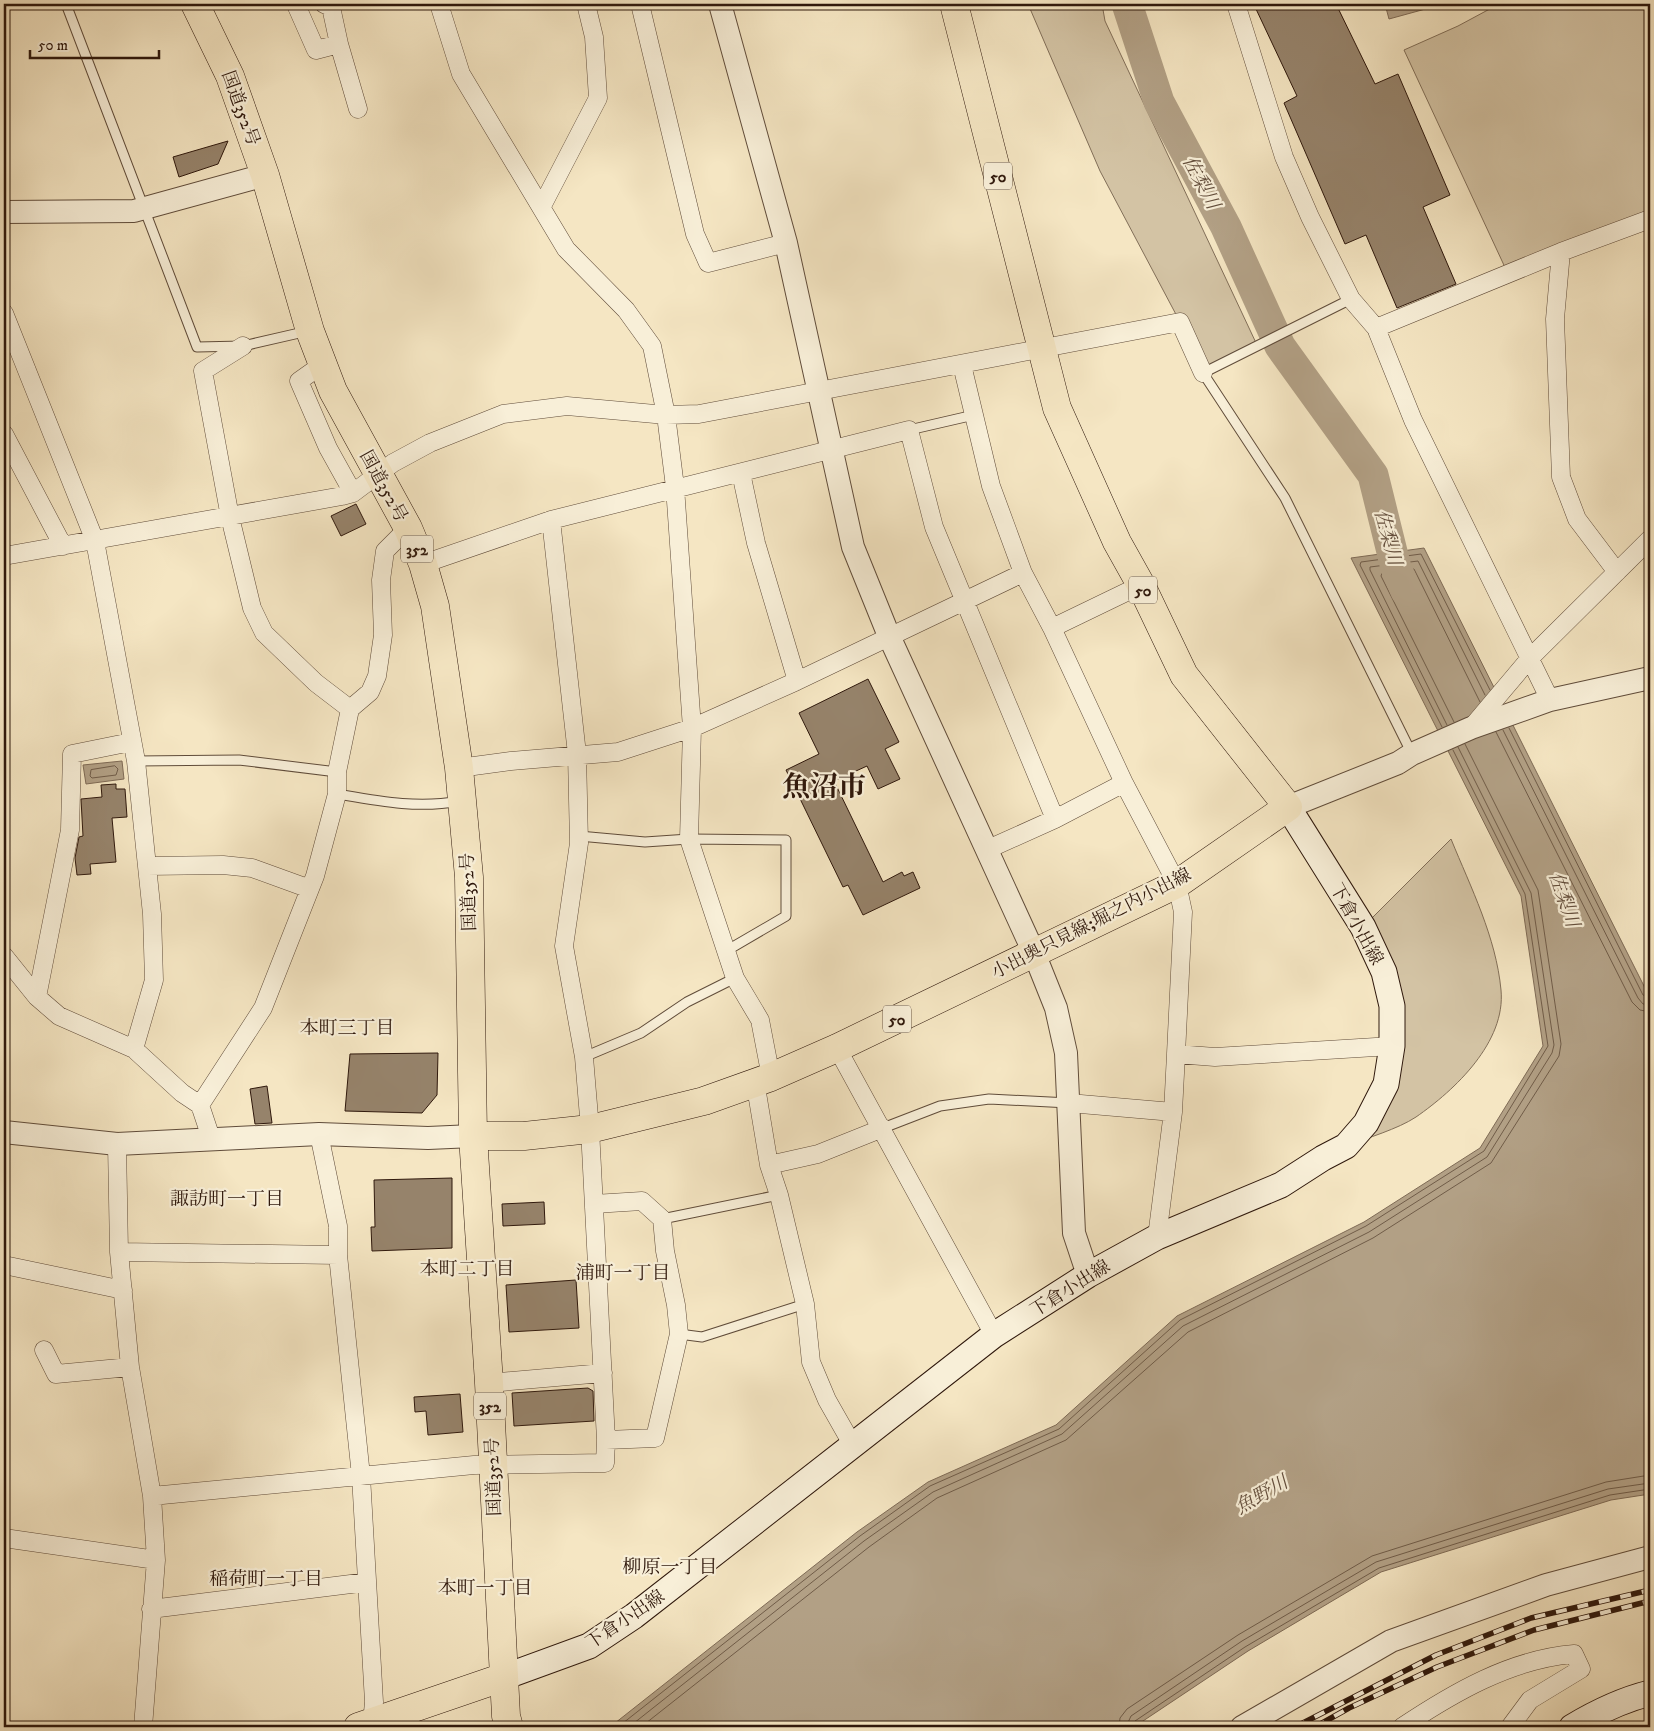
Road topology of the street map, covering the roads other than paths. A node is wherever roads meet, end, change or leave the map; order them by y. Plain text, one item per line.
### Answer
1 (66, 4) edge
2 (195, 4) edge
3 (300, 4) edge
4 (324, 4) edge
5 (439, 4) edge
6 (586, 4) edge
7 (640, 4) edge
8 (720, 4) edge
9 (954, 4) edge
10 (1236, 4) edge
11 (339, 44) junction
12 (358, 109) dead end
13 (265, 175) junction
14 (542, 206) junction
15 (143, 208) junction
16 (4, 212) edge
17 (1650, 219) edge
18 (786, 243) junction
19 (1561, 252) junction
20 (1346, 302) junction
21 (4, 313) edge
22 (1376, 328) junction
23 (310, 331) junction
24 (243, 346) junction
25 (1041, 349) junction
26 (323, 364) junction
27 (962, 365) junction
28 (1208, 371) junction
29 (820, 390) junction
30 (666, 415) junction
31 (974, 415) junction
32 (909, 430) junction
33 (4, 434) edge
34 (831, 450) junction
35 (741, 473) junction
36 (377, 475) junction
37 (675, 487) junction
38 (353, 492) junction
39 (230, 517) junction
40 (551, 520) junction
41 (408, 528) junction
42 (1650, 539) edge
43 (95, 541) junction
44 (63, 546) junction
45 (4, 556) edge
46 (423, 564) junction
47 (1617, 572) junction
48 (1024, 574) junction
49 (1141, 585) junction
50 (965, 601) junction
51 (1052, 628) junction
52 (890, 636) junction
53 (1530, 658) junction
54 (1650, 678) edge
55 (797, 681) junction
56 (1550, 700) junction
57 (350, 708) junction
58 (692, 728) junction
59 (1471, 728) junction
60 (131, 742) junction
61 (577, 754) junction
62 (1412, 754) junction
63 (136, 761) junction
64 (459, 768) junction
65 (337, 772) junction
66 (1124, 783) junction
67 (337, 794) junction
68 (462, 800) junction
69 (1288, 807) junction
70 (1055, 819) junction
71 (579, 836) junction
72 (689, 839) junction
73 (986, 850) junction
74 (147, 866) junction
75 (1177, 884) junction
76 (310, 889) junction
77 (726, 951) junction
78 (1034, 953) junction
79 (4, 956) edge
80 (735, 978) junction
81 (37, 997) junction
82 (1392, 1046) junction
83 (837, 1048) junction
84 (134, 1049) junction
85 (1176, 1054) junction
86 (584, 1057) junction
87 (763, 1079) junction
88 (1069, 1103) junction
89 (200, 1105) junction
90 (1173, 1112) junction
91 (883, 1128) junction
92 (590, 1129) junction
93 (4, 1132) edge
94 (319, 1134) junction
95 (473, 1136) junction
96 (211, 1138) junction
97 (117, 1144) junction
98 (769, 1165) junction
99 (779, 1195) junction
100 (594, 1204) junction
101 (662, 1219) junction
102 (1157, 1237) junction
103 (119, 1252) junction
104 (338, 1255) junction
105 (4, 1265) edge
106 (1088, 1275) junction
107 (122, 1290) junction
108 (805, 1304) junction
109 (679, 1334) junction
110 (994, 1335) junction
111 (44, 1350) dead end
112 (130, 1367) junction
113 (603, 1373) junction
114 (489, 1382) junction
115 (606, 1440) junction
116 (852, 1444) junction
117 (492, 1464) junction
118 (362, 1476) junction
119 (152, 1496) junction
120 (4, 1538) edge
121 (1650, 1557) edge
122 (156, 1560) junction
123 (367, 1582) junction
124 (151, 1609) junction
125 (504, 1677) junction
126 (1650, 1693) edge
127 (368, 1726) edge
128 (143, 1727) edge
129 (509, 1727) edge
130 (1242, 1727) edge
131 (1402, 1727) edge
132 (1510, 1727) edge
133 (1572, 1727) edge

1 - 15 lane
2 - 13 main road, 国道352号 / 352
3 - 11 street
4 - 11 street
5 - 14 street
6 - 14 street
7 - 18 street
8 - 18 street
9 - 25 main road, 50
10 - 20 street
11 - 12 street
13 - 15 street
13 - 23 main road, 国道352号 / 352
14 - 30 street
15 - 16 street
15 - 24 lane
17 - 19 street
18 - 29 street
19 - 22 street
19 - 47 street
20 - 22 street
20 - 28 lane
21 - 43 street
22 - 53 street
23 - 24 lane
23 - 26 main road, 国道352号 / 352
24 - 39 street
25 - 27 street
25 - 28 street
25 - 49 main road, 50
26 - 36 main road, 国道352号 / 352
26 - 38 street
27 - 29 street
27 - 31 street
28 - 62 lane
29 - 30 street
29 - 34 street
30 - 36 street
30 - 37 street
31 - 32 lane
31 - 48 street
32 - 34 street
32 - 50 street
33 - 44 street
34 - 35 street
34 - 52 street
35 - 37 street
35 - 55 street
36 - 38 street
36 - 41 main road, 国道352号 / 352
37 - 40 street
37 - 58 street
38 - 39 street
39 - 43 street
39 - 57 street
40 - 46 street
40 - 61 street
41 - 46 main road, 国道352号 / 352
41 - 57 street
42 - 47 street
43 - 44 street
43 - 60 street
44 - 45 street
46 - 64 main road, 国道352号 / 352
47 - 53 street
48 - 50 street
48 - 51 street
49 - 51 street
49 - 69 main road, 50
50 - 52 street
50 - 70 street
51 - 66 street
52 - 55 street
52 - 73 street
53 - 56 street
53 - 59 street
54 - 56 street
55 - 58 street
56 - 59 street
57 - 65 street
58 - 61 street
58 - 72 street
59 - 62 street
60 - 63 street
60 - 81 street
61 - 64 street
61 - 71 street
62 - 69 street
63 - 65 lane
63 - 74 street
64 - 68 main road, 国道352号 / 352
65 - 67 street
66 - 70 street
66 - 75 street
67 - 68 lane
67 - 76 street
68 - 95 main road, 国道352号 / 352
69 - 75 main road, 小出奥只見線;堀之内小出線 / 50
69 - 82 main road, 下倉小出線
70 - 73 street
71 - 72 lane
71 - 86 street
72 - 77 street
72 - 77 lane
73 - 78 street
74 - 76 street
74 - 84 street
75 - 78 main road, 小出奥只見線;堀之内小出線 / 50
75 - 85 street
76 - 89 street
77 - 80 street
78 - 83 main road, 小出奥只見線;堀之内小出線 / 50
78 - 88 street
79 - 81 street
80 - 86 lane
80 - 87 street
81 - 84 street
82 - 85 street
82 - 102 main road, 下倉小出線
83 - 87 main road, 小出奥只見線;堀之内小出線 / 50
83 - 91 street
84 - 89 street
85 - 90 street
86 - 92 street
87 - 92 main road, 小出奥只見線;堀之内小出線 / 50
87 - 98 street
88 - 90 street
88 - 91 lane
88 - 106 street
89 - 96 street
90 - 102 street
91 - 98 street
91 - 110 street
92 - 95 main road, 小出奥只見線;堀之内小出線 / 50
92 - 100 street
93 - 97 street
94 - 95 street
94 - 96 street
94 - 104 street
95 - 114 main road, 国道352号 / 352
96 - 97 street
97 - 103 street
98 - 99 street
99 - 101 lane
99 - 108 street
100 - 101 street
100 - 113 street
101 - 109 street
102 - 106 main road, 下倉小出線
103 - 104 street
103 - 107 street
104 - 118 street
105 - 107 street
106 - 110 main road, 下倉小出線
107 - 112 street
108 - 109 lane
108 - 116 street
109 - 115 street
110 - 116 main road, 下倉小出線
111 - 112 street
112 - 119 street
113 - 114 street
113 - 115 street
114 - 117 main road, 国道352号 / 352
115 - 117 street
116 - 125 main road, 下倉小出線
117 - 118 street
117 - 125 main road, 国道352号 / 352
118 - 119 street
118 - 123 street
119 - 122 street
120 - 122 street
121 - 130 street
122 - 124 street
123 - 124 street
123 - 127 street
124 - 128 street
125 - 127 main road
125 - 129 main road, 国道352号
126 - 133 main road
131 - 132 street

